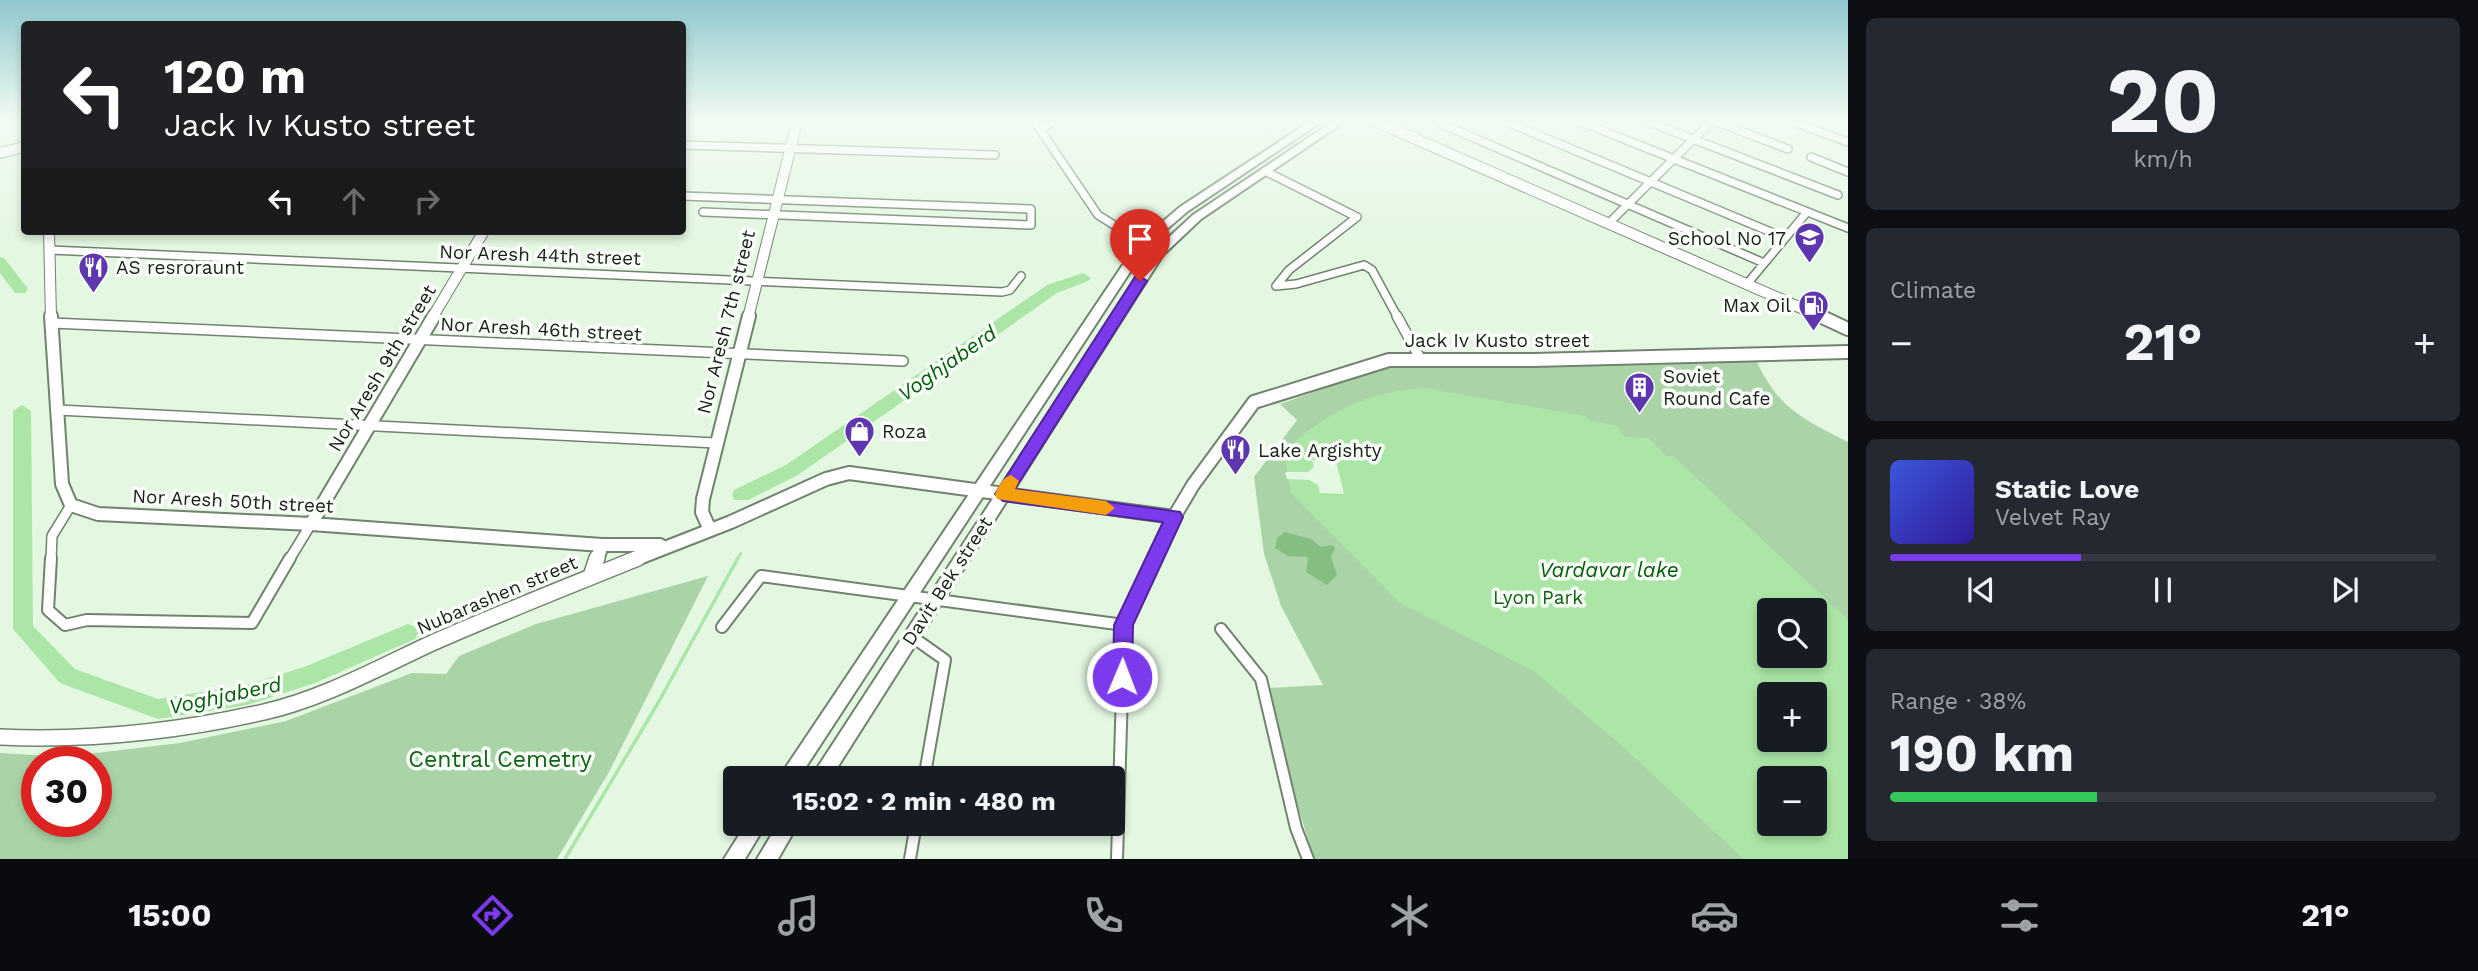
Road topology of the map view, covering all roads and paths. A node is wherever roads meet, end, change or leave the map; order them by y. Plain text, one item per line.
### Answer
1 (786, 162) edge
2 (1062, 162) edge
3 (1255, 162) edge
4 (1278, 162) edge
5 (1469, 162) edge
6 (1530, 162) edge
7 (1607, 162) edge
8 (1670, 162) edge
9 (1681, 162) edge
10 (1753, 162) edge
11 (1822, 162) edge
12 (1265, 171) junction
13 (1848, 172) edge
14 (1651, 180) junction
15 (1838, 195) dead end
16 (686, 196) edge
17 (776, 199) junction
18 (1628, 204) junction
19 (1031, 209) joint
20 (703, 212) dead end
21 (1807, 212) junction
22 (772, 216) junction
23 (1609, 223) junction
24 (1848, 228) edge
25 (49, 235) edge
26 (482, 235) edge
27 (1785, 237) junction
28 (1146, 245) junction
29 (50, 250) junction
30 (1764, 263) junction
31 (462, 268) junction
32 (1021, 276) dead end
33 (758, 281) junction
34 (1747, 284) junction
35 (52, 323) junction
36 (1848, 329) edge
37 (420, 339) junction
38 (1848, 352) edge
39 (741, 355) junction
40 (1421, 360) junction
41 (903, 361) dead end
42 (58, 410) junction
43 (370, 423) junction
44 (716, 443) junction
45 (978, 491) junction
46 (1003, 494) junction
47 (71, 505) junction
48 (1174, 517) junction
49 (311, 524) junction
50 (710, 530) junction
51 (602, 545) junction
52 (671, 545) junction
53 (591, 576) junction
54 (908, 597) junction
55 (934, 601) junction
56 (1124, 625) junction
57 (722, 627) dead end
58 (1221, 629) dead end
59 (911, 636) junction
60 (0, 737) edge
61 (796, 766) edge
62 (827, 766) edge
63 (926, 766) edge
64 (749, 836) edge
65 (781, 836) edge
66 (914, 836) edge
67 (734, 859) edge
68 (767, 859) edge
69 (910, 859) edge
70 (1118, 859) edge
71 (1308, 859) edge

1 - 17 main road, Nor Aresh 7th street
2 - 28 street
3 - 28 main road, Davit Bek street
4 - 12 main road, Davit Bek street
5 - 23 main road
6 - 18 street
7 - 14 street
8 - 14 street
9 - 21 street
10 - 15 street
11 - 13 street
12 - 40 street
12 - 46 main road, Davit Bek street
14 - 18 street
14 - 27 street
16 - 17 street
17 - 19 street
17 - 22 main road, Nor Aresh 7th street
18 - 23 street
18 - 30 street
19 - 22 street
20 - 22 street
21 - 24 street
21 - 27 street
22 - 33 main road, Nor Aresh 7th street
23 - 34 main road
25 - 29 main road
26 - 31 main road, Nor Aresh 9th street
27 - 30 street
28 - 45 main road, Davit Bek street
29 - 31 street, Nor Aresh 44th street
29 - 35 main road
30 - 34 street
31 - 33 street, Nor Aresh 44th street
31 - 37 main road, Nor Aresh 9th street
32 - 33 street, Nor Aresh 44th street
33 - 39 main road, Nor Aresh 7th street
34 - 36 main road
35 - 37 street, Nor Aresh 46th street
35 - 42 main road
37 - 39 street, Nor Aresh 46th street
37 - 43 main road, Nor Aresh 9th street
38 - 40 main road, Jack Iv Kusto street
39 - 41 street, Nor Aresh 46th street
39 - 44 main road, Nor Aresh 7th street
40 - 48 main road, Jack Iv Kusto street
42 - 43 street
42 - 47 main road
43 - 44 street
43 - 49 main road, Nor Aresh 9th street
44 - 50 main road, Nor Aresh 7th street
45 - 46 main road, Nubarashen street
45 - 50 main road, Nubarashen street
45 - 54 main road, Davit Bek street
46 - 48 main road
46 - 55 main road, Davit Bek street
47 - 49 main road, Nor Aresh 50th street
47 - 49 street
48 - 56 street
49 - 51 main road, Nor Aresh 50th street
50 - 52 main road, Nubarashen street
51 - 52 main road, Nor Aresh 50th street
51 - 53 main road
52 - 53 main road, Nubarashen street
53 - 60 main road, Nubarashen street
54 - 55 street
54 - 57 street
54 - 61 main road, Davit Bek street
55 - 56 street
55 - 59 main road, Davit Bek street
56 - 70 street
58 - 71 street
59 - 62 main road, Davit Bek street
59 - 63 street
64 - 67 main road
65 - 68 main road
66 - 69 street

